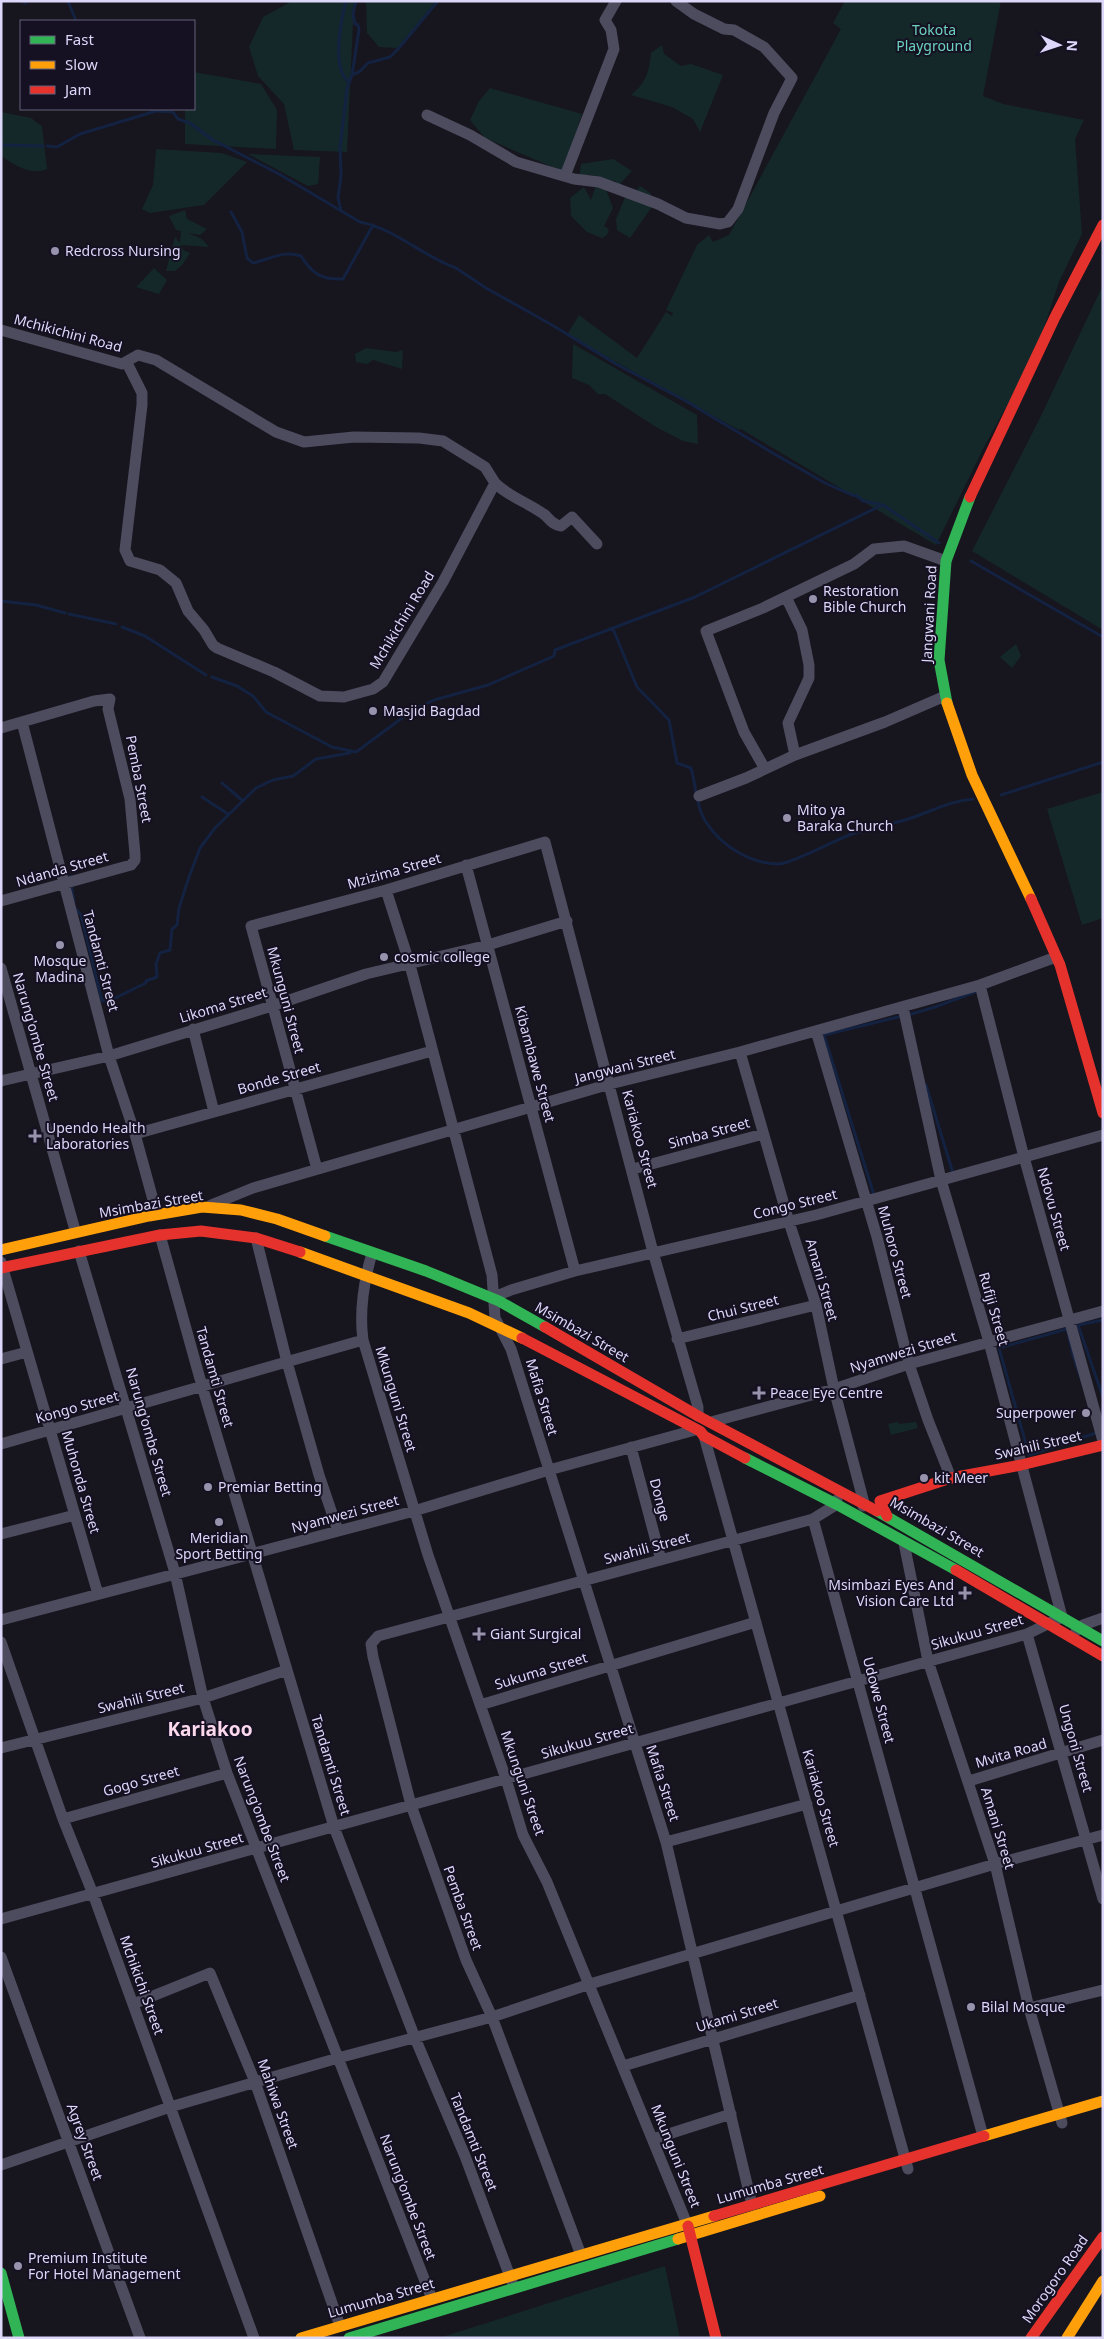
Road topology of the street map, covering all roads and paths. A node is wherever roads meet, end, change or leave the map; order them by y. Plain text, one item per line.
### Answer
1 (616, 1) edge
2 (676, 1) edge
3 (427, 115) dead end
4 (565, 176) junction
5 (1103, 225) edge
6 (1, 330) edge
7 (127, 363) junction
8 (495, 482) junction
9 (596, 544) dead end
10 (946, 561) junction
11 (786, 596) junction
12 (945, 696) junction
13 (22, 722) junction
14 (1, 728) edge
15 (795, 755) junction
16 (765, 770) junction
17 (699, 796) dead end
18 (545, 842) joint
19 (131, 865) joint
20 (466, 865) junction
21 (65, 885) junction
22 (386, 890) junction
23 (1, 901) edge
24 (566, 921) junction
25 (251, 926) joint
26 (488, 945) junction
27 (1056, 957) junction
28 (410, 965) junction
29 (1, 968) edge
30 (980, 985) junction
31 (272, 1006) junction
32 (903, 1007) junction
33 (193, 1029) junction
34 (816, 1032) junction
35 (432, 1051) junction
36 (740, 1052) junction
37 (109, 1056) junction
38 (31, 1075) junction
39 (1, 1082) edge
40 (610, 1084) junction
41 (294, 1089) junction
42 (531, 1107) junction
43 (214, 1112) junction
44 (1103, 1113) edge
45 (452, 1130) junction
46 (135, 1134) junction
47 (763, 1134) junction
48 (1103, 1135) edge
49 (1024, 1158) junction
50 (633, 1169) junction
51 (317, 1170) junction
52 (941, 1180) junction
53 (866, 1202) junction
54 (155, 1207) dead end
55 (202, 1207) junction
56 (789, 1222) junction
57 (75, 1230) dead end
58 (160, 1235) junction
59 (256, 1238) junction
60 (1, 1250) edge
61 (79, 1251) junction
62 (654, 1252) junction
63 (372, 1253) junction
64 (2, 1266) edge
65 (574, 1271) junction
66 (366, 1276) junction
67 (496, 1301) junction
68 (816, 1305) junction
69 (1103, 1311) edge
70 (1070, 1319) junction
71 (499, 1327) junction
72 (678, 1339) junction
73 (363, 1340) junction
74 (989, 1342) junction
75 (27, 1352) junction
76 (1, 1359) edge
77 (287, 1362) junction
78 (909, 1364) junction
79 (202, 1386) junction
80 (834, 1389) junction
81 (126, 1408) junction
82 (698, 1416) junction
83 (711, 1422) junction
84 (50, 1430) junction
85 (700, 1433) junction
86 (1103, 1441) edge
87 (1, 1444) edge
88 (1103, 1445) edge
89 (631, 1447) junction
90 (1021, 1465) junction
91 (549, 1470) junction
92 (951, 1478) junction
93 (842, 1492) junction
94 (864, 1503) junction
95 (835, 1504) junction
96 (414, 1511) junction
97 (75, 1515) junction
98 (887, 1516) junction
99 (858, 1517) junction
100 (813, 1519) junction
101 (338, 1531) junction
102 (1, 1534) edge
103 (733, 1540) junction
104 (904, 1543) junction
105 (253, 1554) junction
106 (661, 1560) junction
107 (175, 1573) junction
108 (584, 1581) junction
109 (98, 1594) junction
110 (450, 1618) junction
111 (1103, 1618) edge
112 (1, 1620) edge
113 (1057, 1620) junction
114 (756, 1622) junction
115 (1079, 1627) junction
116 (1027, 1634) junction
117 (1072, 1637) junction
118 (1103, 1641) edge
119 (1, 1642) edge
120 (1103, 1656) edge
121 (928, 1661) junction
122 (610, 1666) junction
123 (287, 1670) junction
124 (858, 1681) junction
125 (204, 1698) junction
126 (779, 1703) junction
127 (480, 1705) junction
128 (35, 1740) junction
129 (1103, 1740) edge
130 (635, 1744) junction
131 (1, 1748) edge
132 (1062, 1754) junction
133 (227, 1773) junction
134 (506, 1779) junction
135 (968, 1781) junction
136 (807, 1804) junction
137 (411, 1805) junction
138 (63, 1818) junction
139 (334, 1827) junction
140 (1103, 1835) edge
141 (1087, 1839) junction
142 (666, 1842) junction
143 (258, 1848) junction
144 (995, 1864) junction
145 (914, 1889) junction
146 (93, 1894) junction
147 (1103, 1899) edge
148 (837, 1912) junction
149 (1, 1919) edge
150 (693, 1954) junction
151 (1, 1957) edge
152 (590, 1984) junction
153 (1103, 1990) edge
154 (860, 1994) junction
155 (133, 2004) junction
156 (1028, 2008) junction
157 (492, 2017) junction
158 (415, 2038) junction
159 (713, 2038) junction
160 (338, 2058) junction
161 (623, 2066) junction
162 (255, 2082) junction
163 (1103, 2101) edge
164 (170, 2107) junction
165 (1103, 2112) edge
166 (731, 2114) junction
167 (1060, 2119) junction
168 (983, 2136) junction
169 (653, 2139) junction
170 (68, 2141) junction
171 (907, 2164) junction
172 (1, 2165) edge
173 (752, 2204) junction
174 (687, 2224) junction
175 (691, 2236) junction
176 (1103, 2237) edge
177 (582, 2255) junction
178 (1, 2273) edge
179 (510, 2276) junction
180 (1103, 2282) edge
181 (515, 2288) junction
182 (432, 2299) junction
183 (340, 2326) junction
184 (19, 2338) edge
185 (140, 2338) edge
186 (254, 2338) edge
187 (301, 2338) edge
188 (349, 2338) edge
189 (716, 2338) edge
190 (1032, 2338) edge
191 (1067, 2338) edge

1 - 4 street
2 - 4 street
3 - 4 street
5 - 10 main road, Jangwani Road
6 - 7 street, Mchikichini Road
7 - 8 street, Mchikichini Road
7 - 8 street, Mchikichini Road
8 - 9 street
10 - 11 street
10 - 12 main road, Jangwani Road
11 - 15 street
11 - 16 street
12 - 15 street
12 - 27 main road, Jangwani Road
13 - 14 street
13 - 19 street, Pemba Street
13 - 21 street, Tandamti Street
15 - 16 street
16 - 17 street
18 - 20 street, Mzizima Street
18 - 24 street, Kariakoo Street
19 - 21 street, Ndanda Street
20 - 22 street, Mzizima Street
20 - 26 street, Kibambawe Street
21 - 23 street, Ndanda Street
21 - 37 street, Tandamti Street
22 - 25 street, Mzizima Street
22 - 28 street
24 - 26 street, Likoma Street
24 - 40 street, Kariakoo Street
25 - 31 street, Mkunguni Street
26 - 28 street, Likoma Street
26 - 42 street, Kibambawe Street
27 - 30 street, Jangwani Street
27 - 44 main road, Jangwani Road
28 - 31 street, Likoma Street
28 - 35 street
29 - 38 street, Narung'ombe Street
30 - 32 street, Jangwani Street
30 - 49 street, Ndovu Street
31 - 33 street, Likoma Street
31 - 41 street, Mkunguni Street
32 - 34 street, Jangwani Street
32 - 52 street, Rufiji Street
33 - 37 street, Likoma Street
33 - 43 street
34 - 36 street, Jangwani Street
34 - 53 street, Muhoro Street
35 - 41 street, Bonde Street
35 - 45 street
36 - 40 street, Jangwani Street
36 - 47 street, Amani Street
37 - 38 street, Likoma Street
37 - 46 street, Tandamti Street
38 - 39 street, Likoma Street
38 - 57 street, Narung'ombe Street
40 - 42 street, Jangwani Street
40 - 50 street, Kariakoo Street
41 - 43 street, Bonde Street
41 - 51 street, Mkunguni Street
42 - 45 street, Jangwani Street
42 - 65 street, Kibambawe Street
43 - 46 street, Bonde Street
45 - 51 street, Jangwani Street
45 - 67 street
46 - 54 street, Tandamti Street
47 - 50 street, Simba Street
47 - 56 street, Amani Street
48 - 49 street, Congo Street
49 - 52 street, Congo Street
49 - 70 street, Ndovu Street
50 - 62 street, Kariakoo Street
51 - 55 street, Jangwani Street
52 - 53 street, Congo Street
52 - 74 street, Rufiji Street
53 - 56 street, Congo Street
53 - 78 street, Muhoro Street
55 - 60 main road, Msimbazi Street
55 - 63 main road, Msimbazi Street
56 - 62 street, Congo Street
56 - 68 street, Amani Street
58 - 59 main road, Msimbazi Street
58 - 61 main road, Msimbazi Street
58 - 79 street, Tandamti Street
59 - 66 main road, Msimbazi Street
59 - 77 street
61 - 64 main road, Msimbazi Street
61 - 81 street, Narung'ombe Street
62 - 65 street, Congo Street
62 - 72 street, Kariakoo Street
63 - 66 street, Mkunguni Street
63 - 67 main road, Msimbazi Street
64 - 75 street, Muhonda Street
65 - 67 street, Congo Street
66 - 71 main road, Msimbazi Street
66 - 73 street, Mkunguni Street
67 - 71 street, Mafia Street
67 - 82 main road, Msimbazi Street
68 - 72 street, Chui Street
68 - 80 street, Amani Street
69 - 70 street, Nyamwezi Street
70 - 74 street, Nyamwezi Street
70 - 86 street, Ndovu Street
71 - 85 main road, Msimbazi Street
71 - 91 street, Mafia Street
72 - 82 street, Kariakoo Street
73 - 77 street, Kongo Street
73 - 96 street, Mkunguni Street
74 - 78 street, Nyamwezi Street
74 - 90 street, Rufiji Street
75 - 76 street
75 - 84 street, Muhonda Street
77 - 79 street, Kongo Street
77 - 101 street
78 - 80 street, Nyamwezi Street
78 - 92 street, Muhoro Street
79 - 81 street, Kongo Street
79 - 105 street, Tandamti Street
80 - 83 street, Nyamwezi Street
80 - 94 street, Amani Street
81 - 84 street, Kongo Street
81 - 107 street, Narung'ombe Street
82 - 83 main road, Msimbazi Street
83 - 93 main road, Msimbazi Street
84 - 87 street, Kongo Street
84 - 97 street, Muhonda Street
85 - 89 street, Nyamwezi Street
85 - 95 main road, Msimbazi Street
85 - 103 street, Kariakoo Street
88 - 90 main road, Swahili Street
89 - 91 street, Nyamwezi Street
89 - 106 street, Donge
90 - 92 main road, Swahili Street
90 - 113 street, Rufiji Street
91 - 96 street, Nyamwezi Street
91 - 108 street, Mafia Street
92 - 98 main road, Swahili Street
93 - 94 main road, Msimbazi Street
93 - 95 street, Swahili Street
94 - 98 main road, Msimbazi Street
94 - 99 street
95 - 99 main road, Msimbazi Street
95 - 100 street, Swahili Street
96 - 101 street, Nyamwezi Street
96 - 110 street, Mkunguni Street
97 - 102 street
97 - 109 street, Muhonda Street
98 - 113 main road, Msimbazi Street
99 - 104 main road, Msimbazi Street
100 - 103 street, Swahili Street
100 - 124 street, Udowe Street
101 - 105 street, Nyamwezi Street
103 - 106 street, Swahili Street
103 - 114 street, Kariakoo Street
104 - 113 main road, Msimbazi Street
104 - 121 street, Amani Street
105 - 107 street, Nyamwezi Street
105 - 123 street, Tandamti Street
106 - 108 street, Swahili Street
107 - 109 street, Nyamwezi Street
107 - 125 street, Narung'ombe Street
108 - 110 street, Swahili Street
108 - 122 street, Mafia Street
109 - 112 street, Nyamwezi Street
110 - 127 street, Mkunguni Street
110 - 137 street, Pemba Street
111 - 115 street
113 - 115 main road, Msimbazi Street
113 - 116 street, Sikukuu Street
113 - 117 main road, Msimbazi Street
114 - 122 street, Sukuma Street
114 - 126 street, Kariakoo Street
115 - 117 street
115 - 118 main road, Msimbazi Street
116 - 121 street, Sikukuu Street
116 - 132 street, Ungoni Street
117 - 120 main road, Msimbazi Street
119 - 128 street, Mchikichi Street
121 - 124 street, Sikukuu Street
121 - 135 street, Amani Street
122 - 127 street, Sukuma Street
122 - 130 street, Mafia Street
123 - 125 street, Swahili Street
123 - 139 street, Tandamti Street
124 - 126 street, Sikukuu Street
124 - 145 street, Udowe Street
125 - 128 street, Swahili Street
125 - 133 street, Narung'ombe Street
126 - 130 street, Sikukuu Street
126 - 136 street, Kariakoo Street
127 - 134 street, Mkunguni Street
128 - 131 street, Swahili Street
128 - 138 street, Mchikichi Street
129 - 132 street, Mvita Road
130 - 134 street, Sikukuu Street
130 - 142 street, Mafia Street
132 - 135 street, Mvita Road
132 - 141 street, Ungoni Street
133 - 138 street, Gogo Street
133 - 143 street, Narung'ombe Street
134 - 137 street, Sikukuu Street
134 - 152 street, Mkunguni Street
135 - 144 street, Amani Street
136 - 142 street
136 - 148 street, Kariakoo Street
137 - 139 street, Sikukuu Street
137 - 157 street, Pemba Street
138 - 146 street, Mchikichi Street
139 - 143 street, Sikukuu Street
139 - 158 street, Tandamti Street
140 - 141 street
141 - 144 street
141 - 147 street, Ungoni Street
142 - 150 street, Mafia Street
143 - 146 street, Sikukuu Street
143 - 160 street, Narung'ombe Street
144 - 145 street
144 - 156 street, Amani Street
145 - 148 street
145 - 168 street, Udowe Street
146 - 149 street, Sikukuu Street
146 - 155 street, Mchikichi Street
148 - 150 street
148 - 154 street, Kariakoo Street
150 - 152 street
150 - 159 street, Mafia Street
151 - 170 street, Agrey Street
152 - 157 street
152 - 161 street, Mkunguni Street
153 - 156 street
154 - 159 street, Ukami Street
154 - 171 street, Kariakoo Street
155 - 162 street, Mahiwa Street
155 - 164 street, Mchikichi Street
156 - 167 street, Amani Street
157 - 158 street
157 - 177 street, Pemba Street
158 - 160 street
158 - 179 street, Tandamti Street
159 - 161 street, Ukami Street
159 - 166 street, Mafia Street
160 - 162 street
160 - 182 street, Narung'ombe Street
161 - 169 street, Mkunguni Street
162 - 164 street
162 - 183 street, Mahiwa Street
163 - 167 main road, Lumumba Street
164 - 170 street
164 - 186 street, Mchikichi Street
165 - 167 main road, Lumumba Street
166 - 169 street
166 - 173 street, Mafia Street
167 - 168 main road, Lumumba Street
167 - 171 main road, Lumumba Street
168 - 171 main road, Lumumba Street
169 - 174 street, Mkunguni Street
170 - 172 street
170 - 185 street, Agrey Street
171 - 173 main road, Lumumba Street
171 - 175 main road, Lumumba Street
173 - 174 main road, Lumumba Street
174 - 175 main road, Mkunguni Street
174 - 177 main road, Lumumba Street
175 - 181 main road, Lumumba Street
175 - 189 main road, Mkunguni Street
176 - 190 main road, Morogoro Road
177 - 179 main road, Lumumba Street
178 - 184 main road
179 - 181 street, Tandamti Street
179 - 182 main road, Lumumba Street
180 - 191 main road
181 - 188 main road, Lumumba Street
182 - 183 main road, Lumumba Street
183 - 187 main road, Lumumba Street

